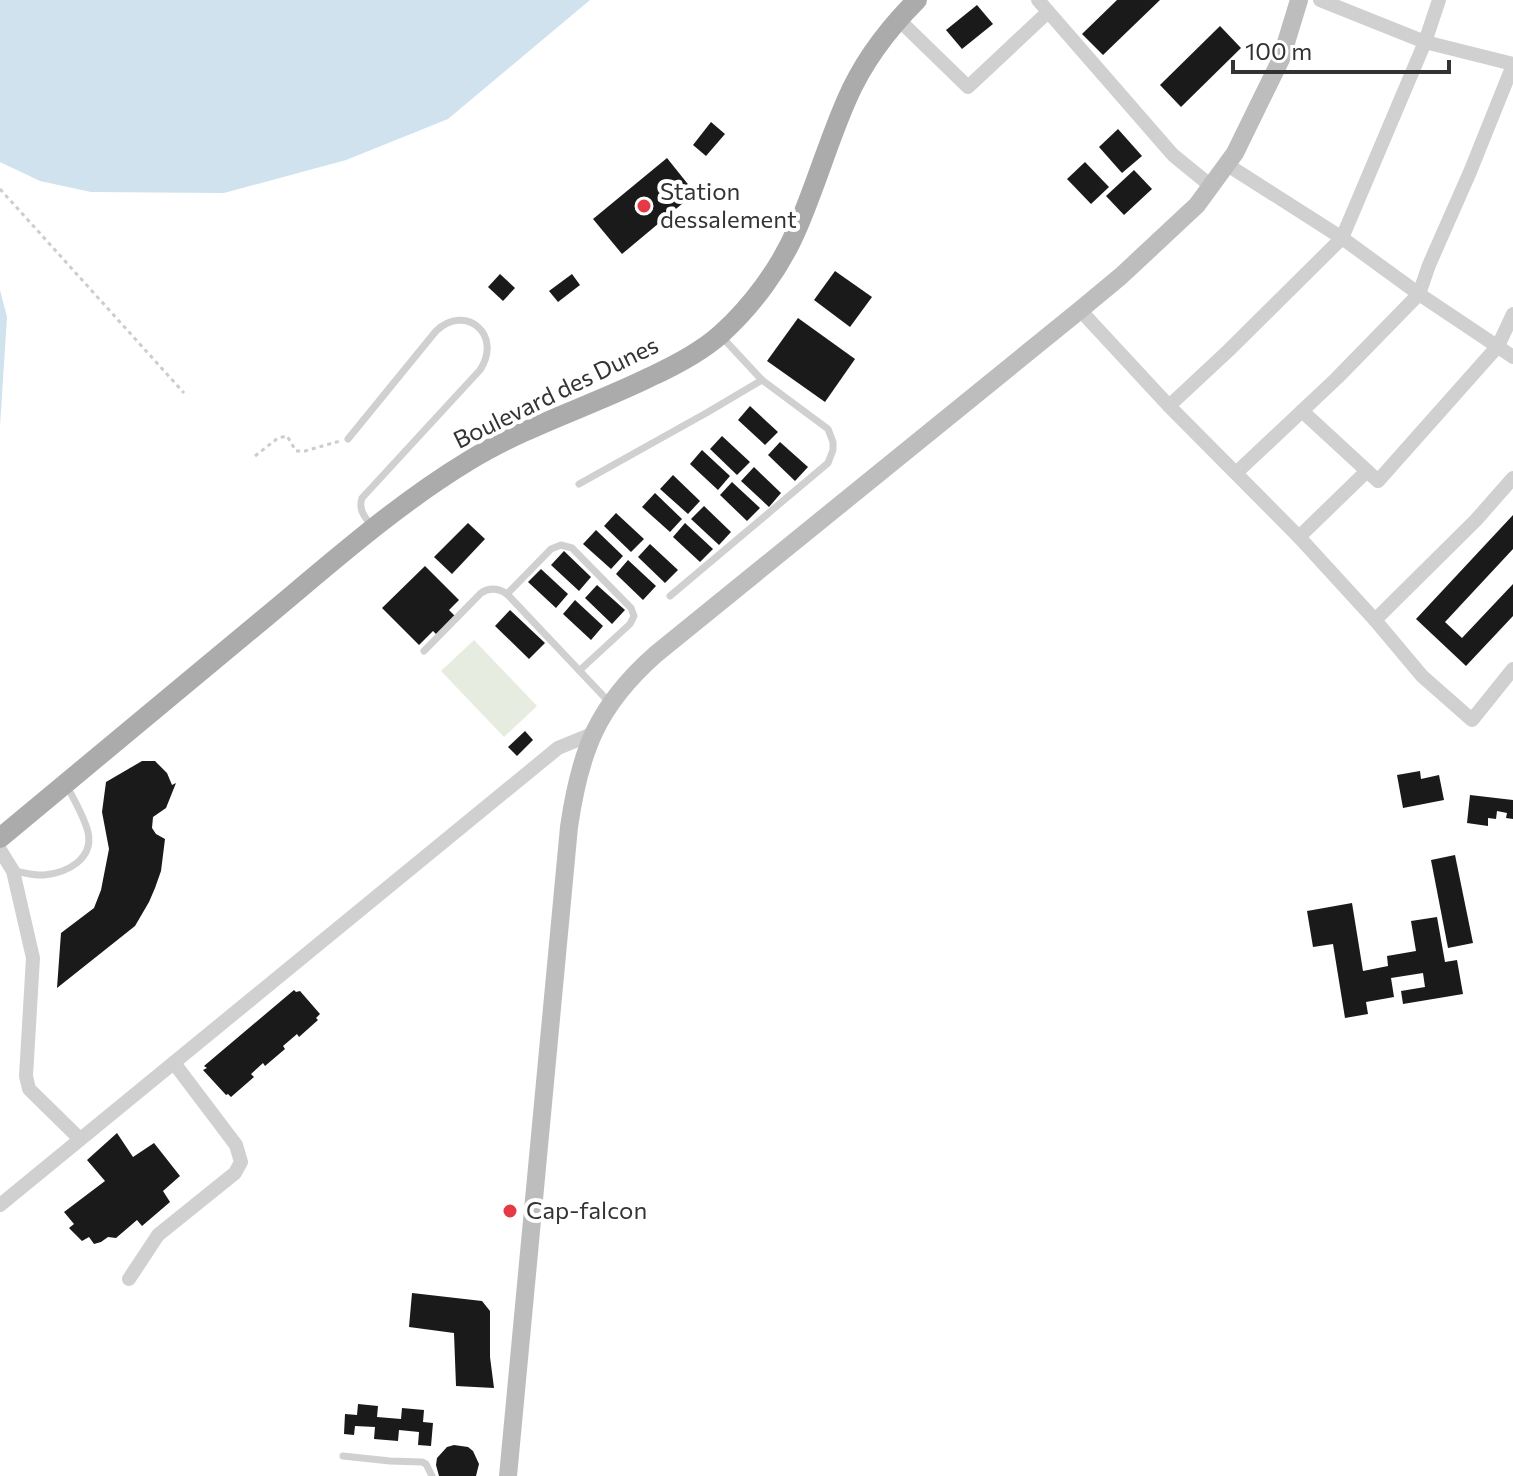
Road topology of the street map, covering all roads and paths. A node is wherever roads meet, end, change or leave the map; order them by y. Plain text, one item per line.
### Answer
1 (917, 0) edge
2 (1299, 0) edge
3 (1320, 0) edge
4 (1439, 0) edge
5 (1043, 6) edge
6 (898, 19) junction
7 (1425, 42) junction
8 (1513, 64) edge
9 (1226, 164) junction
10 (1211, 186) junction
11 (0, 189) edge
12 (1342, 238) junction
13 (1419, 294) junction
14 (1080, 310) junction
15 (1513, 314) edge
16 (720, 335) junction
17 (1498, 346) junction
18 (1513, 357) edge
19 (762, 380) junction
20 (184, 393) dead end
21 (1169, 406) junction
22 (1302, 411) junction
23 (348, 439) joint
24 (255, 456) dead end
25 (1367, 471) junction
26 (1236, 473) junction
27 (1513, 478) edge
28 (579, 484) dead end
29 (374, 529) junction
30 (1299, 537) junction
31 (507, 594) junction
32 (670, 596) dead end
33 (1375, 620) junction
34 (424, 651) dead end
35 (1513, 669) edge
36 (580, 670) junction
37 (611, 703) junction
38 (592, 734) junction
39 (66, 784) junction
40 (0, 838) edge
41 (0, 850) edge
42 (13, 871) junction
43 (174, 1063) junction
44 (80, 1139) junction
45 (0, 1205) edge
46 (129, 1279) dead end
47 (343, 1456) dead end
48 (432, 1476) edge
49 (508, 1476) edge

1 - 6 main road, Boulevard des Dunes
2 - 9 main road
3 - 7 street
4 - 7 street
5 - 6 street
5 - 10 street
6 - 16 main road, Boulevard des Dunes
7 - 8 street
7 - 12 street
8 - 13 street
9 - 10 main road
9 - 12 street
10 - 14 main road
11 - 20 path
12 - 13 street
12 - 21 street
13 - 17 street
13 - 22 street
14 - 21 street
14 - 37 main road
15 - 17 street
16 - 19 lane
16 - 29 main road, Boulevard des Dunes
17 - 18 street
17 - 25 street
19 - 28 lane
19 - 32 lane
21 - 26 street
22 - 25 street
22 - 26 street
23 - 24 path
23 - 29 lane
25 - 30 street
26 - 30 street
27 - 33 street
29 - 39 main road, Boulevard des Dunes
30 - 33 street
31 - 34 lane
31 - 36 lane
31 - 36 lane
33 - 35 street
36 - 37 lane
37 - 38 main road
38 - 43 street
38 - 49 main road
39 - 40 main road, Boulevard des Dunes
39 - 42 lane
41 - 42 street
42 - 44 street
43 - 44 street
43 - 46 street
44 - 45 street
47 - 48 lane

